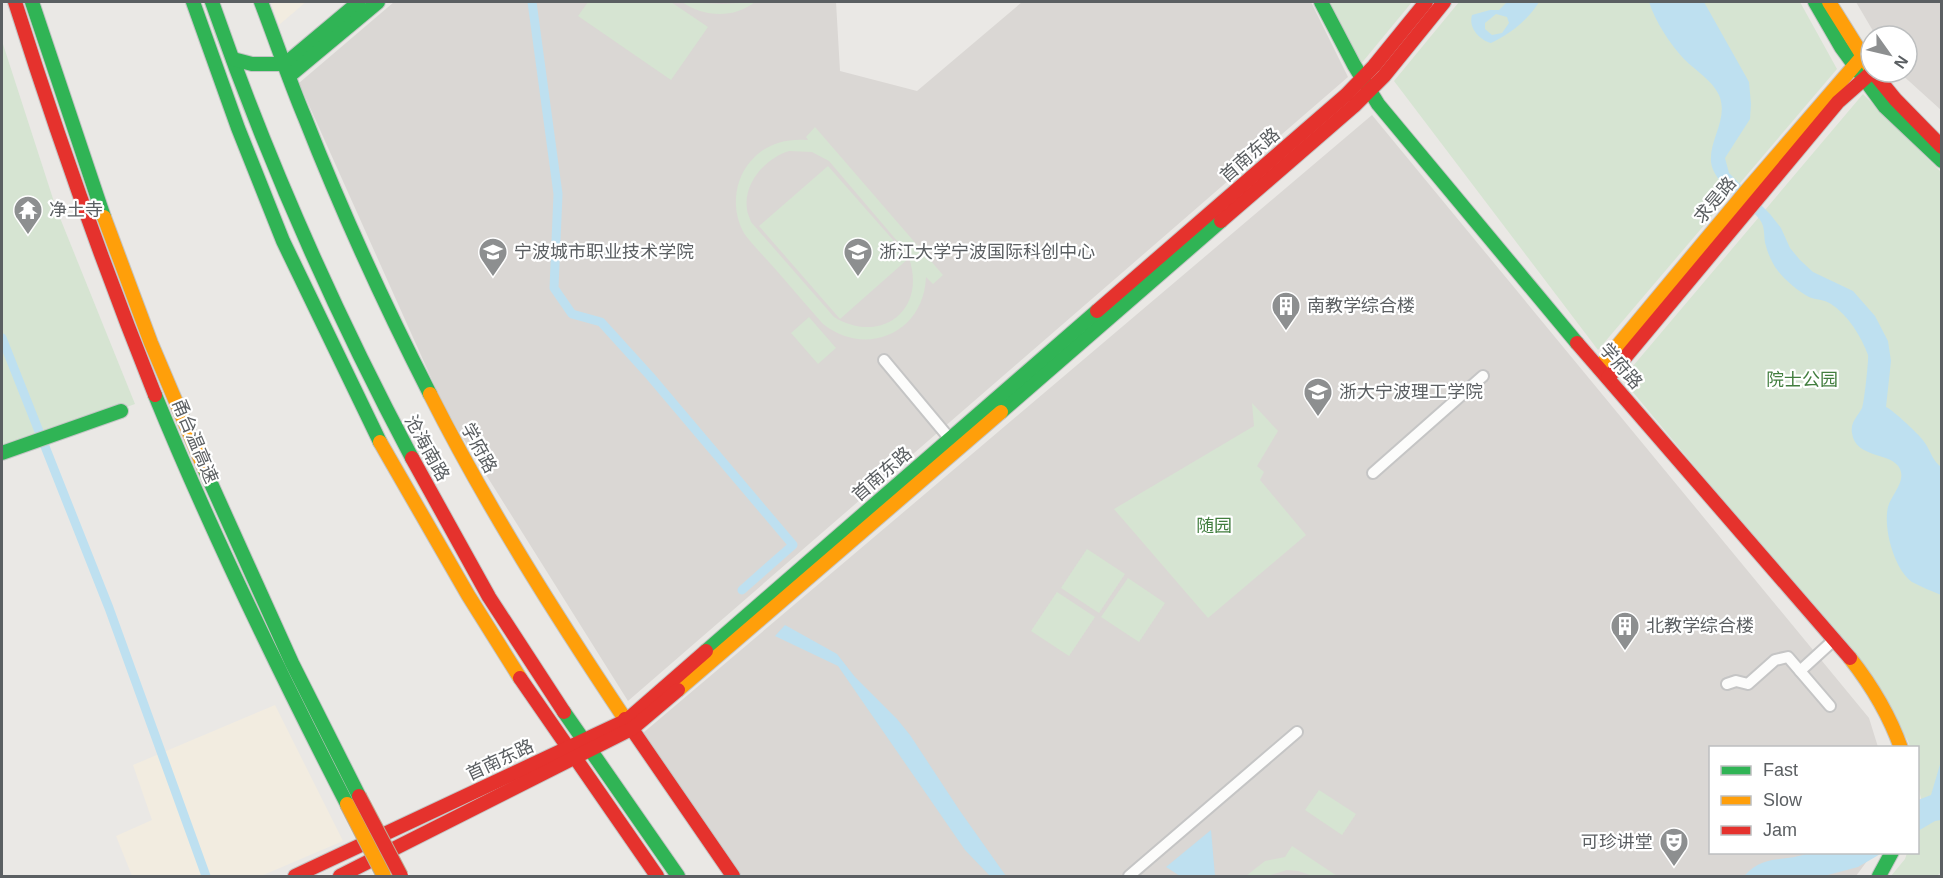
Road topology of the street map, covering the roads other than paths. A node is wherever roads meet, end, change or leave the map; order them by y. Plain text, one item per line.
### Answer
1 (15, 2) edge
2 (32, 2) edge
3 (193, 2) edge
4 (212, 2) edge
5 (261, 2) edge
6 (359, 2) edge
7 (378, 2) edge
8 (1321, 2) edge
9 (1426, 2) edge
10 (1444, 2) edge
11 (1815, 2) edge
12 (1829, 2) edge
13 (233, 59) junction
14 (1858, 61) junction
15 (287, 70) junction
16 (1859, 83) edge
17 (1366, 84) junction
18 (1875, 84) edge
19 (1881, 84) edge
20 (1941, 147) edge
21 (1941, 161) edge
22 (1737, 214) junction
23 (884, 360) dead end
24 (1603, 373) junction
25 (1483, 376) dead end
26 (121, 411) dead end
27 (950, 439) junction
28 (2, 453) edge
29 (1373, 473) dead end
30 (1835, 639) junction
31 (1800, 671) junction
32 (1727, 684) dead end
33 (1830, 706) dead end
34 (630, 724) junction
35 (1297, 732) dead end
36 (587, 745) junction
37 (1901, 746) edge
38 (571, 753) junction
39 (388, 852) junction
40 (1891, 855) edge
41 (375, 859) junction
42 (294, 876) edge
43 (340, 876) edge
44 (384, 876) edge
45 (401, 876) edge
46 (657, 876) edge
47 (678, 876) edge
48 (733, 876) edge
49 (1129, 876) edge
50 (1879, 876) edge

1 - 41 main road, 甬台温高速, bridge
2 - 39 main road, 甬台温高速, bridge
3 - 38 main road, 沧海南路
4 - 13 main road, 沧海南路
5 - 15 main road, 学府路
6 - 15 main road
7 - 15 main road
8 - 17 main road, 学府路
9 - 17 main road, 首南东路
10 - 17 main road, 首南东路
11 - 14 main road
12 - 14 main road
13 - 15 main road
13 - 36 main road, 沧海南路
14 - 22 main road, 求是路
15 - 34 main road, 学府路
16 - 22 main road, 求是路
17 - 24 main road, 学府路
17 - 27 main road, 首南东路
17 - 34 main road, 首南东路
18 - 21 main road
19 - 20 main road
22 - 24 main road, 求是路
23 - 27 street
24 - 30 main road, 学府路
25 - 29 street
26 - 28 main road
27 - 34 main road, 首南东路
30 - 31 street
30 - 37 main road, 学府路
31 - 32 street
31 - 33 street
34 - 36 main road, 首南东路
34 - 48 main road, 学府路
35 - 49 street
36 - 38 main road, 首南东路
36 - 47 main road, 沧海南路
38 - 39 main road, 首南东路
38 - 42 main road, 首南东路
38 - 46 main road, 沧海南路
39 - 41 main road, 首南东路
39 - 45 main road, 甬台温高速, bridge
40 - 50 main road
41 - 43 main road, 首南东路
41 - 44 main road, 甬台温高速, bridge

